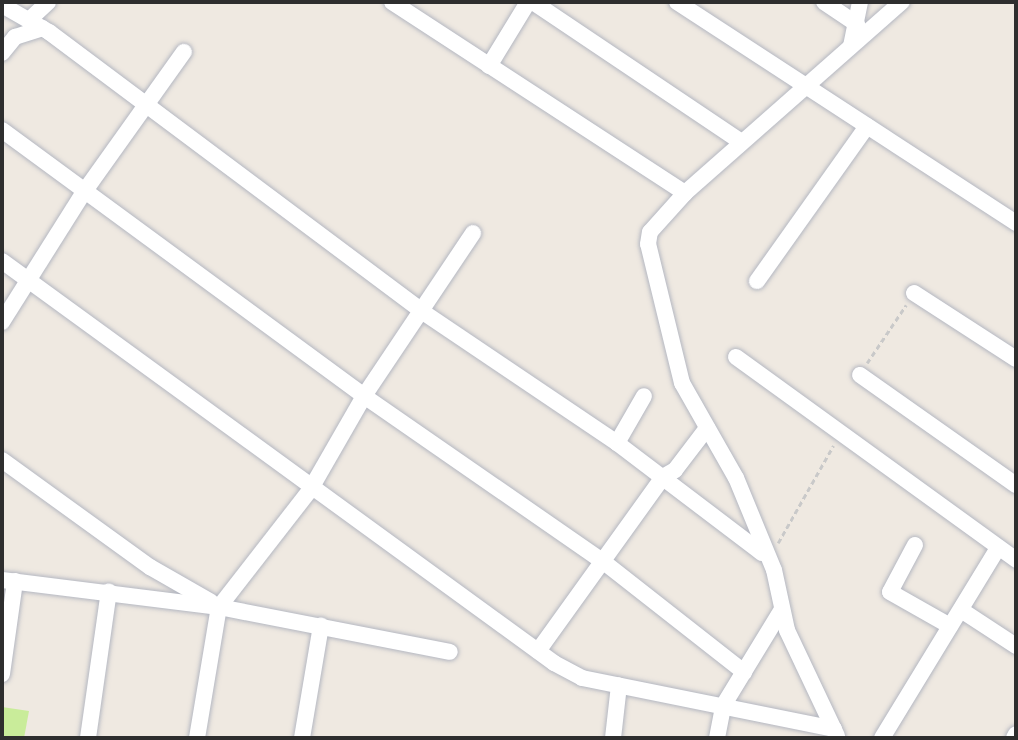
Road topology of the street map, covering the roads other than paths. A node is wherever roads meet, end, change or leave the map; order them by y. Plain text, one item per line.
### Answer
1 (48, 2) edge
2 (392, 2) edge
3 (531, 2) edge
4 (677, 2) edge
5 (824, 2) edge
6 (860, 2) edge
7 (902, 2) edge
8 (2, 5) edge
9 (36, 24) junction
10 (857, 24) junction
11 (851, 46) junction
12 (184, 52) dead end
13 (2, 53) edge
14 (489, 66) junction
15 (808, 88) junction
16 (144, 107) junction
17 (867, 126) junction
18 (2, 130) edge
19 (741, 142) junction
20 (84, 192) junction
21 (685, 193) junction
22 (1016, 223) edge
23 (473, 233) dead end
24 (2, 261) edge
25 (30, 281) junction
26 (757, 281) dead end
27 (914, 293) road end
28 (423, 312) junction
29 (2, 321) edge
30 (1014, 353) edge
31 (736, 357) dead end
32 (859, 375) road end
33 (364, 396) junction
34 (644, 396) dead end
35 (707, 428) junction
36 (617, 443) junction
37 (2, 460) edge
38 (663, 477) junction
39 (1016, 485) edge
40 (310, 490) junction
41 (915, 545) dead end
42 (998, 548) junction
43 (762, 553) junction
44 (1016, 560) edge
45 (605, 563) junction
46 (8, 580) edge
47 (110, 591) junction
48 (219, 607) junction
49 (961, 610) junction
50 (781, 611) junction
51 (321, 626) junction
52 (950, 626) junction
53 (1016, 646) edge
54 (538, 651) junction
55 (450, 652) dead end
56 (744, 672) junction
57 (2, 674) edge
58 (619, 685) junction
59 (723, 706) junction
60 (828, 734) edge
61 (88, 738) edge
62 (197, 738) edge
63 (302, 738) edge
64 (613, 738) edge
65 (717, 738) edge
66 (882, 738) edge

1 - 9 street
2 - 14 street
3 - 14 street
3 - 19 street
4 - 15 street
5 - 10 street
6 - 10 street
7 - 11 street
8 - 9 street
9 - 13 street
9 - 16 street
10 - 11 street
11 - 15 street
12 - 16 street
14 - 21 street
15 - 17 street
15 - 19 street
16 - 20 street
16 - 28 street
17 - 22 street
17 - 26 street
18 - 20 street
19 - 21 street
20 - 25 street
20 - 33 street
21 - 35 street
23 - 28 street
24 - 25 street
25 - 29 street
25 - 40 street
27 - 30 street
28 - 33 street
28 - 36 street
31 - 42 street
32 - 39 street
33 - 40 street
33 - 45 street
34 - 36 street
35 - 38 street
35 - 43 street
36 - 38 street
37 - 48 street
38 - 43 street
38 - 45 street
40 - 48 street
40 - 54 street
41 - 52 street
42 - 44 street
42 - 49 street
43 - 50 street
45 - 54 street
45 - 56 street
46 - 47 street
46 - 57 street
47 - 48 street
47 - 61 street
48 - 51 street
48 - 62 street
49 - 52 street
49 - 53 street
50 - 56 street
50 - 60 street
51 - 55 street
51 - 63 street
52 - 66 street
54 - 58 street
56 - 59 street
58 - 59 street
58 - 64 street
59 - 60 street
59 - 65 street

